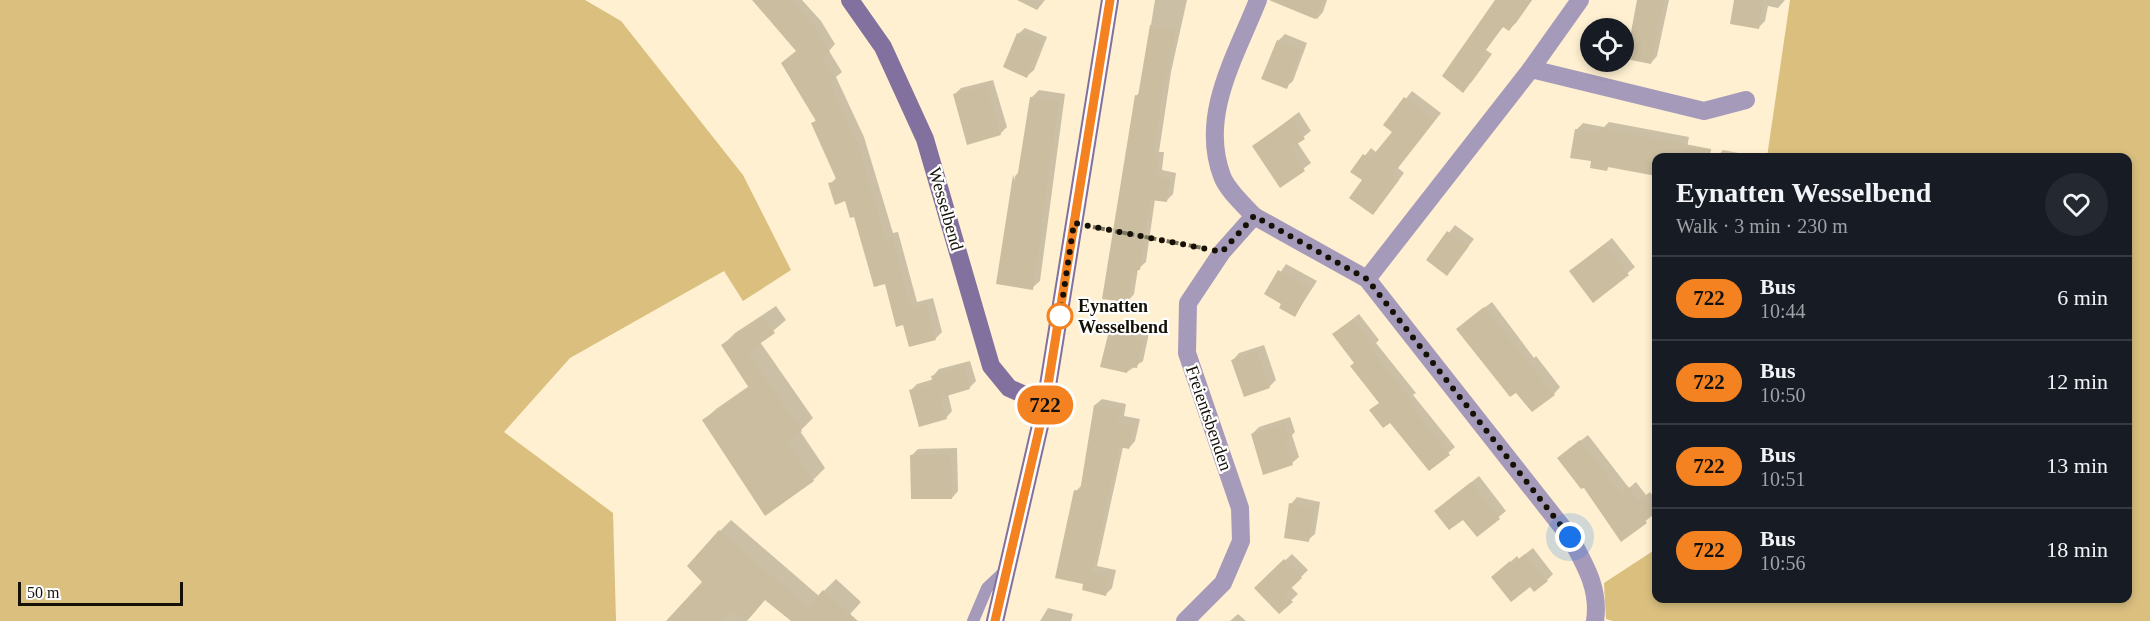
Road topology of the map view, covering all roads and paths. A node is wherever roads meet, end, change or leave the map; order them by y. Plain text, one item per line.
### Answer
1 (850, 0) edge
2 (1110, 0) edge
3 (1258, 0) edge
4 (1580, 0) edge
5 (1532, 69) junction
6 (1746, 100) dead end
7 (1254, 216) junction
8 (1074, 223) junction
9 (1222, 252) junction
10 (1367, 279) junction
11 (1045, 404) junction
12 (1007, 568) junction
13 (973, 621) edge
14 (995, 621) edge
15 (1185, 621) edge
16 (1595, 621) edge

1 - 11 street, Wesselbend
2 - 8 street
3 - 7 street
4 - 5 street
5 - 6 street
5 - 10 street
7 - 9 street, Freientsbenden
7 - 10 street
8 - 9 path
8 - 11 street
9 - 15 street, Freientsbenden
10 - 16 street
11 - 12 street
12 - 13 lane
12 - 14 street

